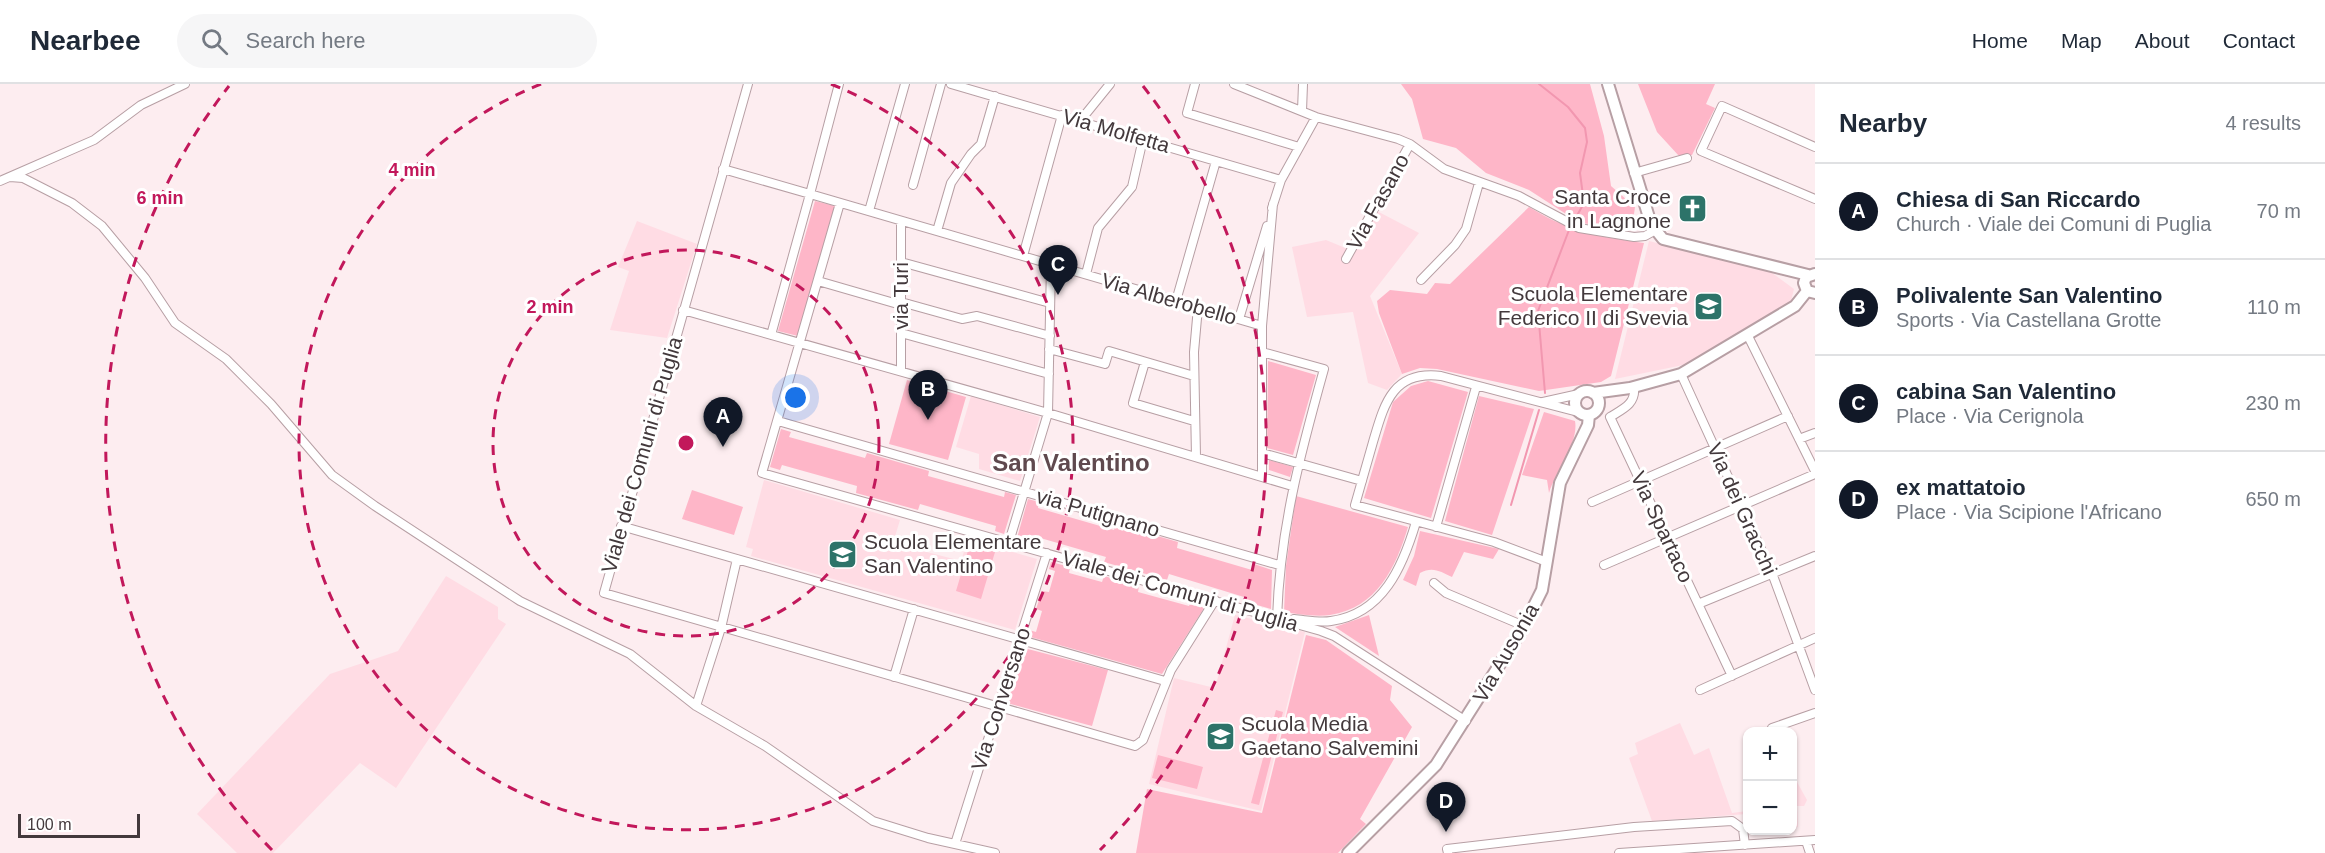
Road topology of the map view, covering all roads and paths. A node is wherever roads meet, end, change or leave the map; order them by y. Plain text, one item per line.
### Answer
1 (185, 84) edge
2 (748, 84) edge
3 (839, 84) edge
4 (905, 84) edge
5 (941, 84) edge
6 (951, 84) edge
7 (1110, 84) edge
8 (1195, 84) edge
9 (1234, 84) edge
10 (1303, 84) edge
11 (1608, 84) edge
12 (971, 86) edge
13 (995, 96) junction
14 (1302, 111) junction
15 (1062, 116) junction
16 (1316, 117) junction
17 (1080, 121) junction
18 (1143, 139) junction
19 (1410, 144) junction
20 (1299, 147) junction
21 (1815, 147) edge
22 (1687, 158) dead end
23 (1216, 161) junction
24 (723, 169) junction
25 (1634, 173) junction
26 (10, 177) junction
27 (1281, 180) junction
28 (0, 181) edge
29 (1479, 183) junction
30 (913, 185) dead end
31 (810, 194) junction
32 (1815, 199) edge
33 (840, 203) junction
34 (1273, 204) junction
35 (869, 211) junction
36 (901, 221) junction
37 (937, 231) junction
38 (1654, 231) junction
39 (1023, 256) junction
40 (1346, 259) dead end
41 (901, 262) junction
42 (1051, 264) junction
43 (1086, 274) junction
44 (1422, 280) dead end
45 (819, 281) junction
46 (1810, 283) edge
47 (1176, 301) junction
48 (901, 303) junction
49 (1050, 303) junction
50 (1198, 307) junction
51 (683, 310) junction
52 (1239, 319) junction
53 (1262, 326) junction
54 (901, 333) junction
55 (771, 335) junction
56 (1050, 336) junction
57 (1748, 336) junction
58 (801, 343) junction
59 (1049, 349) junction
60 (1262, 352) junction
61 (1145, 362) junction
62 (901, 371) junction
63 (1049, 374) junction
64 (1681, 374) junction
65 (1194, 376) junction
66 (1476, 387) junction
67 (1632, 387) junction
68 (1593, 393) junction
69 (1579, 394) junction
70 (1539, 402) junction
71 (1599, 404) junction
72 (1048, 413) junction
73 (1584, 414) junction
74 (1788, 416) junction
75 (778, 421) junction
76 (1194, 421) junction
77 (1815, 432) edge
78 (1799, 439) junction
79 (1715, 448) junction
80 (1262, 453) junction
81 (1196, 457) junction
82 (1298, 463) junction
83 (1815, 473) edge
84 (1262, 476) junction
85 (1362, 481) junction
86 (1640, 481) junction
87 (1292, 486) junction
88 (1024, 491) junction
89 (1592, 502) dead end
90 (1742, 505) junction
91 (1416, 522) junction
92 (621, 526) junction
93 (1436, 527) junction
94 (1667, 537) junction
95 (1009, 543) junction
96 (1047, 553) junction
97 (1815, 555) edge
98 (737, 559) junction
99 (1547, 562) junction
100 (1604, 565) dead end
101 (1279, 566) junction
102 (1772, 573) junction
103 (1434, 583) dead end
104 (1215, 600) junction
105 (1698, 604) junction
106 (914, 609) junction
107 (1278, 618) junction
108 (1524, 626) junction
109 (721, 628) junction
110 (1815, 638) edge
111 (1020, 639) junction
112 (1800, 645) junction
113 (1732, 676) junction
114 (894, 677) junction
115 (1165, 681) junction
116 (1814, 686) edge
117 (1700, 690) dead end
118 (696, 706) junction
119 (998, 707) junction
120 (1815, 713) edge
121 (1466, 721) junction
122 (1775, 727) edge
123 (1811, 841) edge
124 (955, 844) junction
125 (1745, 845) junction
126 (1703, 850) edge
127 (995, 853) edge
128 (1348, 853) edge
129 (1448, 853) edge
130 (1619, 853) edge
131 (1810, 853) edge

1 - 26 street
2 - 24 street, Viale dei Comuni di Puglia
3 - 31 street
4 - 35 street
5 - 30 street
6 - 12 street, Via Molfetta
7 - 17 street
8 - 20 street
9 - 14 street
10 - 14 street
11 - 25 main road
12 - 13 street, Via Molfetta
13 - 15 street, Via Molfetta
13 - 37 street
14 - 16 street
15 - 17 street, Via Molfetta
15 - 39 street
16 - 19 street
16 - 20 street
17 - 18 street, Via Molfetta
18 - 23 street, Via Molfetta
18 - 43 street
19 - 29 street
19 - 40 street, Via Fasano
20 - 27 street
21 - 32 street
22 - 25 street
23 - 27 street, Via Molfetta
23 - 47 street
24 - 31 street
24 - 51 street, Viale dei Comuni di Puglia
25 - 38 main road
26 - 28 street
26 - 118 street
27 - 34 street
29 - 38 street
29 - 44 street
31 - 33 street, Via Alberobello
31 - 55 street
33 - 35 street, Via Alberobello
33 - 45 street, Viale dei Comuni di Puglia
34 - 52 street
34 - 53 street
35 - 36 street, Via Alberobello
36 - 37 street, Via Alberobello
36 - 41 street, via Turi
37 - 39 street, Via Alberobello
38 - 46 main road
39 - 42 street, Via Alberobello
41 - 48 street, via Turi
41 - 49 street
42 - 43 street, Via Alberobello
42 - 49 street
43 - 47 street, Via Alberobello
45 - 48 street
45 - 58 street, Viale dei Comuni di Puglia
46 - 57 main road
47 - 50 street, Via Alberobello
48 - 54 street, via Turi
48 - 56 street
49 - 56 street
50 - 52 street, Via Alberobello
50 - 65 street
51 - 55 street, Viale dei Comuni di Puglia
51 - 92 street, Viale dei Comuni di Puglia
52 - 53 street, Via Alberobello
53 - 60 street
54 - 62 street, via Turi
54 - 63 street
55 - 58 street, Viale dei Comuni di Puglia
56 - 59 street
57 - 64 main road
57 - 74 street
58 - 62 street, Viale dei Comuni di Puglia
58 - 75 street, Viale dei Comuni di Puglia
59 - 61 street
59 - 63 street
60 - 80 street
60 - 82 street
61 - 65 street
61 - 76 street
62 - 72 street, Viale dei Comuni di Puglia
63 - 72 street
64 - 67 main road
64 - 79 street, Via dei Gracchi
65 - 76 street
66 - 70 street
66 - 85 street
66 - 93 street
67 - 68 main road
67 - 71 main road
67 - 86 street, Via Spartaco
68 - 69 main road
68 - 71 main road
69 - 70 street
69 - 73 main road
70 - 73 street
71 - 73 main road
72 - 81 street, Viale dei Comuni di Puglia
72 - 88 street
73 - 99 main road, Via Ausonia
74 - 78 street
74 - 79 street
75 - 88 street, via Putignano
75 - 95 street, Viale dei Comuni di Puglia
76 - 81 street
77 - 78 street
78 - 83 street
79 - 86 street
79 - 90 street, Via dei Gracchi
80 - 82 street
80 - 84 street
81 - 84 street, Viale dei Comuni di Puglia
82 - 85 street
82 - 87 street
83 - 90 street
84 - 87 street, Viale dei Comuni di Puglia
85 - 91 street
86 - 89 street
86 - 94 street, Via Spartaco
87 - 101 street
88 - 95 street
88 - 101 street, via Putignano
90 - 94 street
90 - 102 street, Via dei Gracchi
91 - 93 street
91 - 107 street
92 - 98 street
92 - 109 street, Viale dei Comuni di Puglia
93 - 99 street
94 - 100 street
94 - 105 street, Via Spartaco
95 - 96 street, Viale dei Comuni di Puglia
96 - 104 street, Viale dei Comuni di Puglia
96 - 111 street, Via Conversano
97 - 102 street
98 - 106 street
98 - 109 street
99 - 108 main road, Via Ausonia
101 - 107 street
102 - 105 street
102 - 112 street, Via dei Gracchi
103 - 108 street
104 - 107 street, Viale dei Comuni di Puglia
104 - 115 street
105 - 113 street, Via Spartaco
106 - 111 street
106 - 114 street
107 - 121 street, Viale dei Comuni di Puglia
108 - 121 main road, Via Ausonia
109 - 114 street
109 - 118 street
110 - 112 street
111 - 115 street
111 - 119 street, Via Conversano
112 - 113 street
112 - 116 street, Via dei Gracchi
113 - 117 street
114 - 119 street
115 - 119 street
118 - 124 street
119 - 124 street, Via Conversano
120 - 122 street
121 - 128 main road, Via Ausonia
123 - 125 street
123 - 131 street
124 - 127 street
125 - 126 street
125 - 129 street
126 - 130 street

